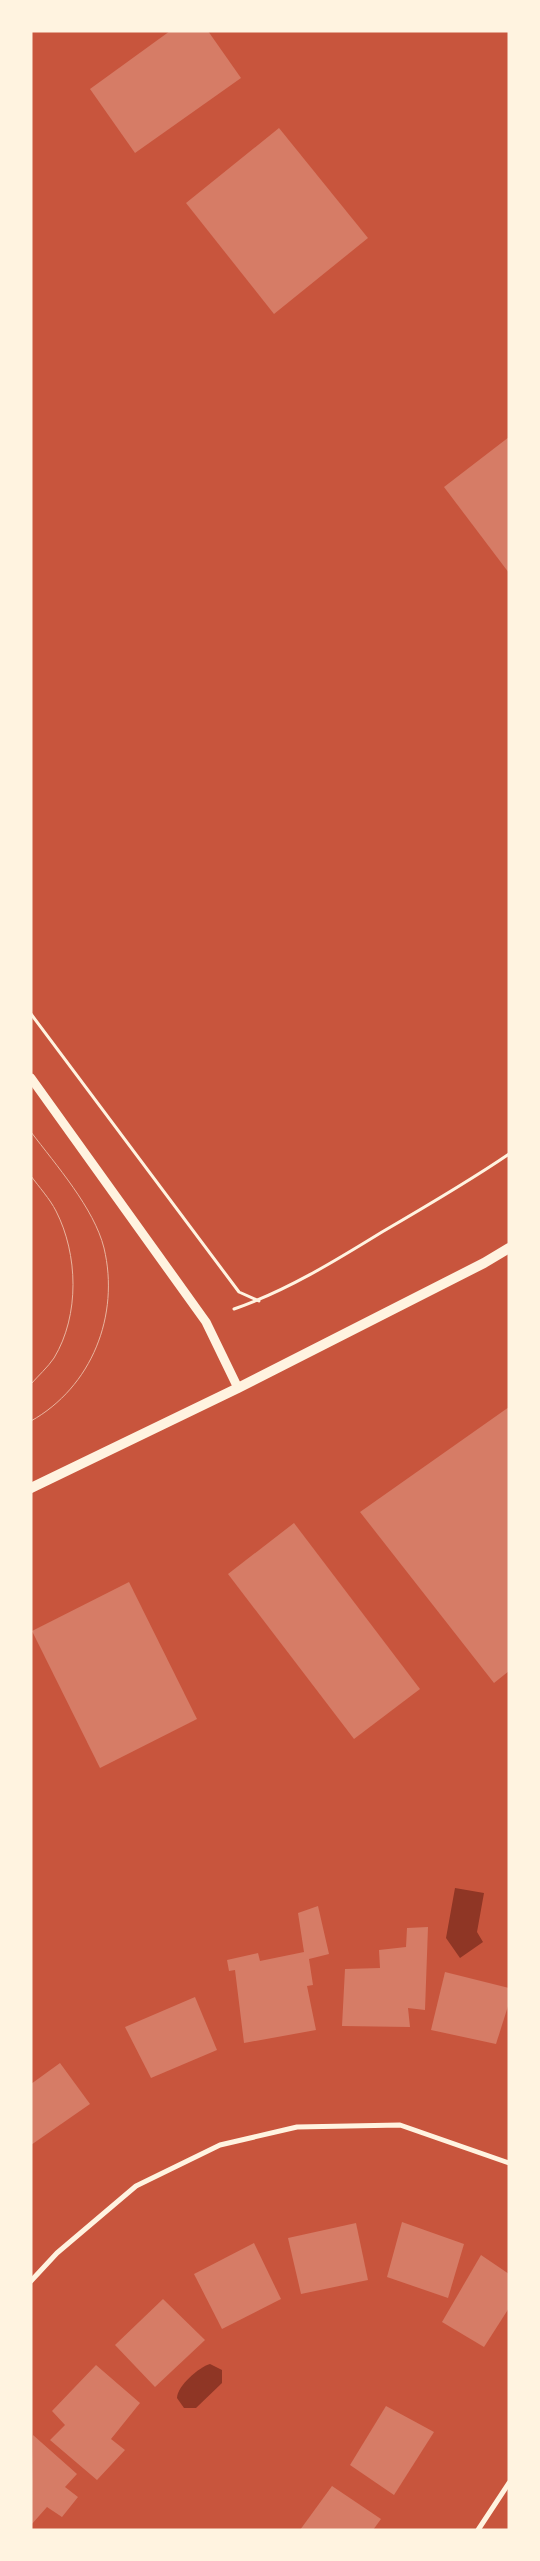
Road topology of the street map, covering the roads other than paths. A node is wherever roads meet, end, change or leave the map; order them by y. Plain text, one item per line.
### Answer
1 (31, 1078) edge
2 (509, 1248) edge
3 (238, 1388) junction
4 (31, 1488) edge
5 (509, 2163) edge
6 (31, 2281) edge
7 (509, 2483) edge
8 (478, 2530) edge

1 - 3 street
2 - 3 main road
3 - 4 main road
5 - 6 street
7 - 8 street

